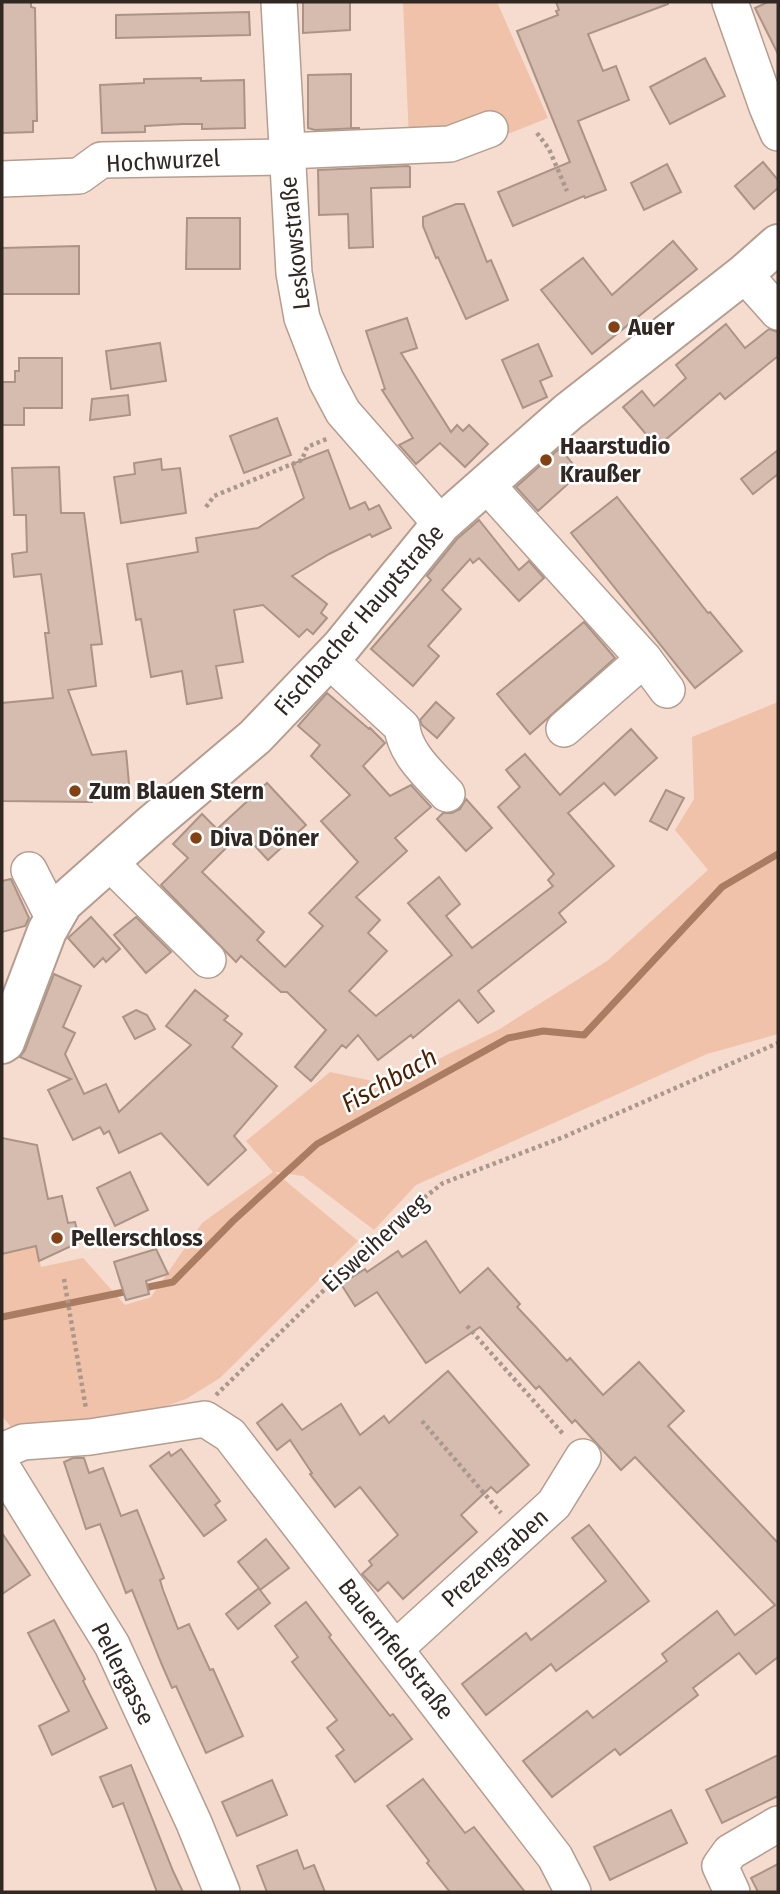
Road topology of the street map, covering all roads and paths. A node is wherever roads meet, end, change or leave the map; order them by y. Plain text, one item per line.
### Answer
1 (279, 2) edge
2 (730, 2) edge
3 (490, 129) dead end
4 (778, 132) edge
5 (537, 133) dead end
6 (286, 154) junction
7 (2, 179) edge
8 (567, 191) dead end
9 (778, 244) edge
10 (744, 274) junction
11 (778, 312) edge
12 (356, 426) junction
13 (485, 484) junction
14 (206, 507) dead end
15 (441, 524) junction
16 (644, 659) junction
17 (329, 660) junction
18 (667, 690) dead end
19 (564, 729) dead end
20 (447, 794) dead end
21 (109, 862) junction
22 (29, 870) dead end
23 (54, 919) junction
24 (208, 960) dead end
25 (778, 1043) edge
26 (2, 1044) edge
27 (64, 1279) dead end
28 (467, 1326) dead end
29 (88, 1414) dead end
30 (205, 1419) junction
31 (422, 1421) dead end
32 (2, 1451) edge
33 (583, 1457) joint
34 (2, 1467) edge
35 (520, 1535) junction
36 (395, 1648) junction
37 (778, 1824) edge
38 (222, 1892) edge
39 (573, 1892) edge
40 (732, 1892) edge

1 - 6 street, Leskowstraße
2 - 4 street
3 - 6 street, Hochwurzel
5 - 8 path
6 - 7 street, Hochwurzel
6 - 12 street, Leskowstraße
9 - 10 main road, Fischbacher Hauptstraße
10 - 11 street
10 - 13 main road, Fischbacher Hauptstraße
12 - 14 path
12 - 15 street, Leskowstraße
13 - 15 main road, Fischbacher Hauptstraße
13 - 16 street
15 - 17 main road, Fischbacher Hauptstraße
16 - 18 street
16 - 19 street
17 - 20 street
17 - 21 main road, Fischbacher Hauptstraße
21 - 23 main road, Fischbacher Hauptstraße
21 - 24 street
22 - 23 street
23 - 26 main road, Fischbacher Hauptstraße
25 - 30 path, Eisweiherweg
27 - 29 path
28 - 33 path
30 - 32 street
30 - 36 street, Bauernfeldstraße
31 - 35 path
33 - 35 street, Prezengraben
34 - 38 street, Pellergasse
35 - 36 street, Prezengraben
36 - 39 street, Bauernfeldstraße
37 - 40 street

